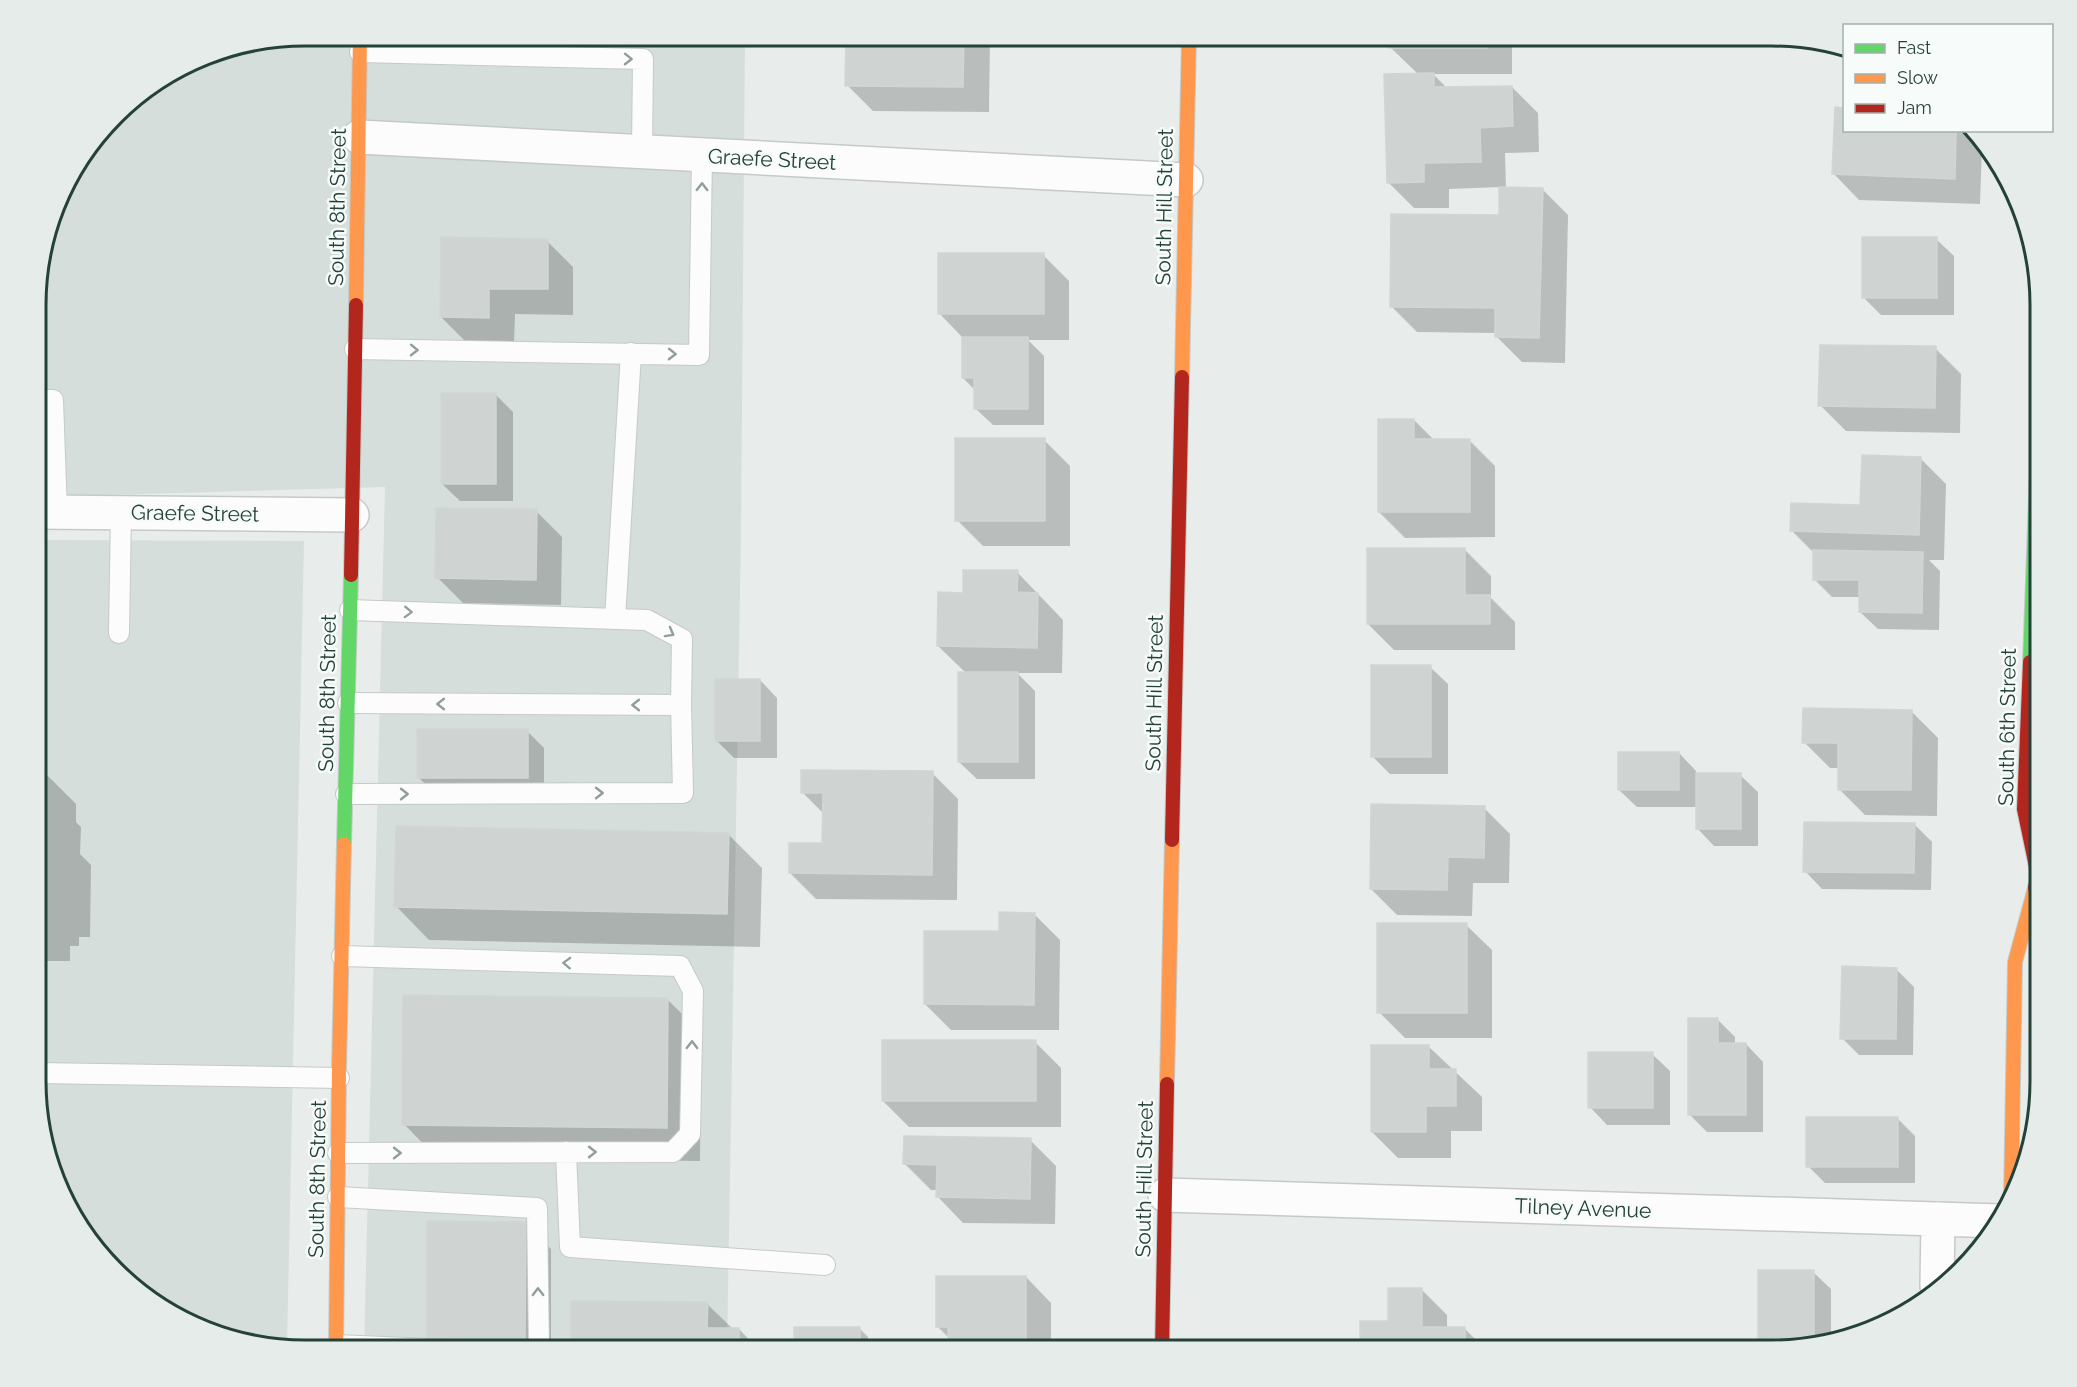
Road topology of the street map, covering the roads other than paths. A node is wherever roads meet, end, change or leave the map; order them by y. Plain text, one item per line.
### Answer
1 (360, 46) edge
2 (395, 46) edge
3 (1189, 46) edge
4 (359, 136) junction
5 (642, 151) junction
6 (702, 155) junction
7 (1186, 180) junction
8 (355, 349) junction
9 (631, 353) junction
10 (46, 400) edge
11 (48, 512) edge
12 (121, 512) junction
13 (352, 515) junction
14 (350, 610) junction
15 (615, 619) junction
16 (119, 633) dead end
17 (2030, 662) edge
18 (348, 703) junction
19 (681, 705) junction
20 (346, 794) junction
21 (2030, 837) edge
22 (2030, 910) edge
23 (342, 956) junction
24 (46, 1073) edge
25 (339, 1078) junction
26 (566, 1152) junction
27 (338, 1153) junction
28 (2011, 1180) edge
29 (1165, 1195) junction
30 (338, 1197) junction
31 (1938, 1219) junction
32 (1990, 1221) edge
33 (825, 1265) dead end
34 (1937, 1280) edge
35 (336, 1340) edge
36 (539, 1340) edge
37 (1162, 1340) edge

1 - 4 street, South 8th Street
2 -> 5 lane
3 - 7 street, South Hill Street
4 - 5 street, Graefe Street
4 - 8 street, South 8th Street
5 - 6 street, Graefe Street
6 - 7 street, Graefe Street
9 -> 6 lane
7 - 29 street, South Hill Street
8 -> 9 lane
8 - 13 street, South 8th Street
9 - 15 lane
10 - 11 lane
11 - 12 street, Graefe Street
12 - 13 street, Graefe Street
12 - 16 lane
13 - 14 street, South 8th Street
14 -> 15 lane
14 - 18 street, South 8th Street
15 -> 19 lane
17 - 21 street, South 6th Street
19 -> 18 lane
18 - 20 street, South 8th Street
20 -> 19 lane
20 - 23 street, South 8th Street
22 - 28 street, South 6th Street
23 - 25 street, South 8th Street
26 -> 23 lane
24 - 25 lane
25 - 27 street, South 8th Street
27 -> 26 lane
26 - 33 lane
27 - 30 street, South 8th Street
29 - 31 street, Tilney Avenue
29 - 37 street, South Hill Street
30 - 35 street, South 8th Street
36 -> 30 lane
31 - 32 street, Tilney Avenue
31 - 34 street

